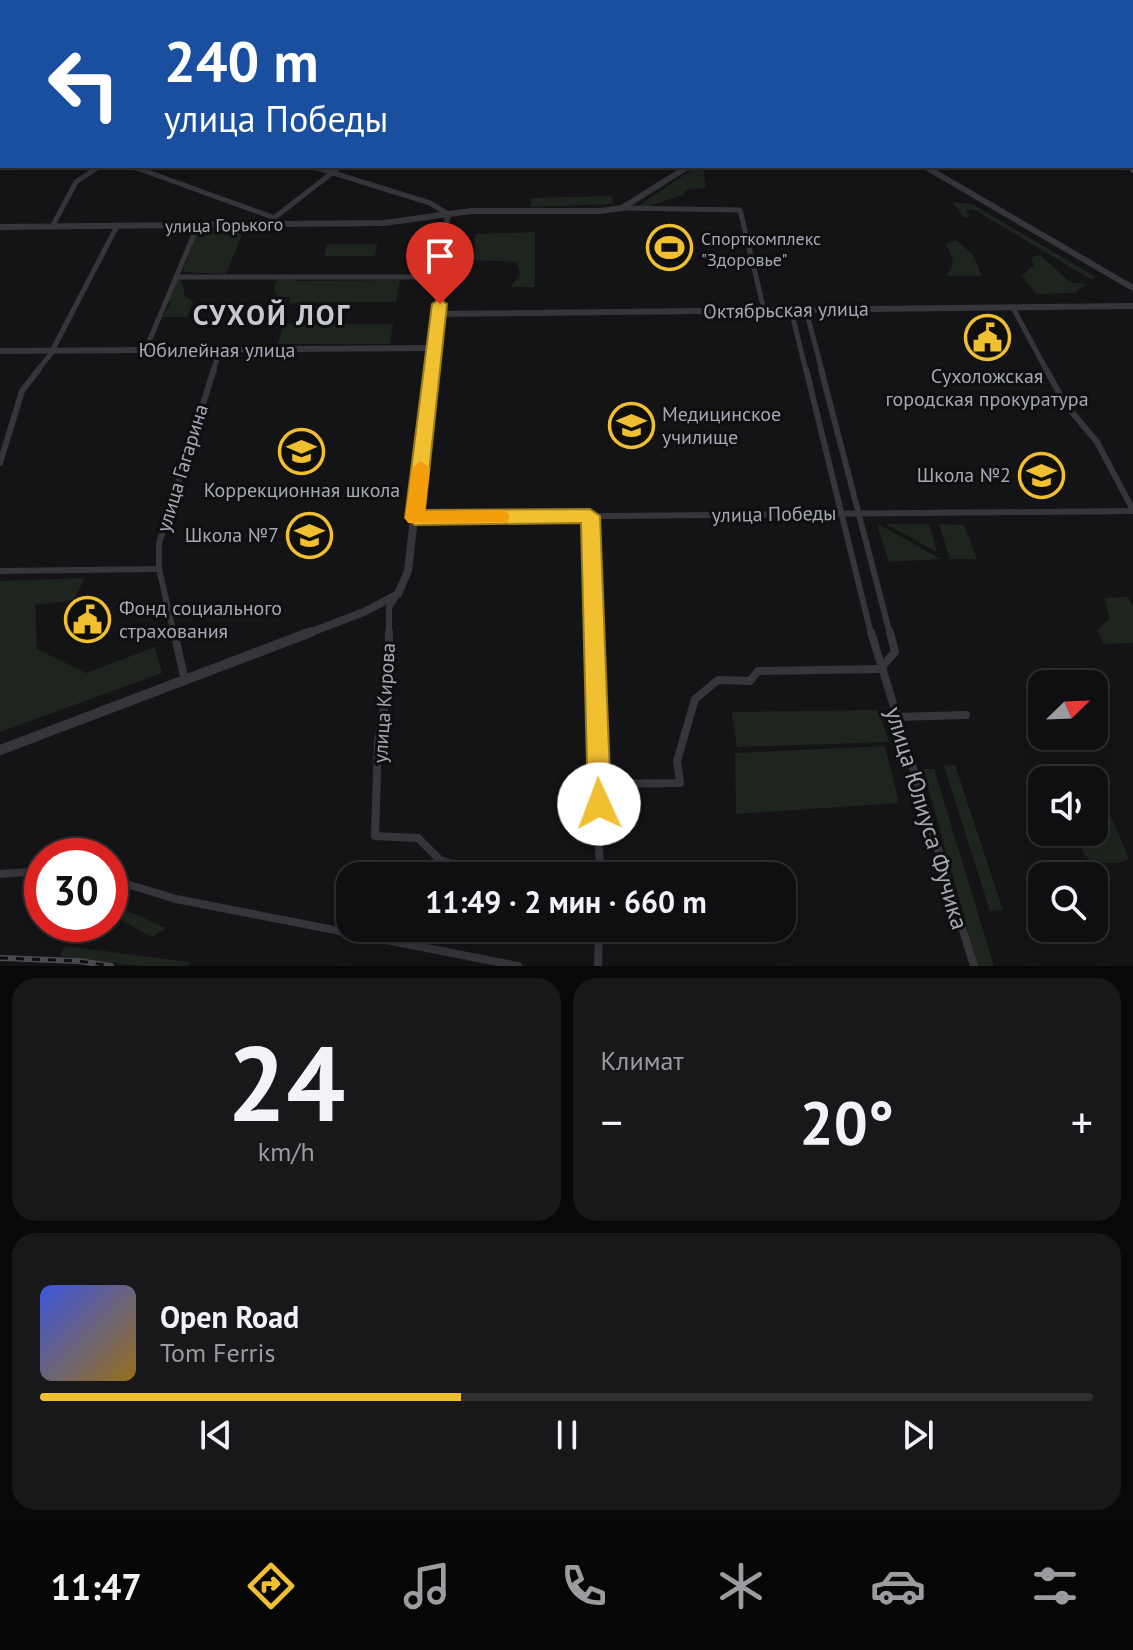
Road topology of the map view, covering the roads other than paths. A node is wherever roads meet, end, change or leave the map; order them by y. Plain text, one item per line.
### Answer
1 (97, 168) edge
2 (137, 168) edge
3 (317, 168) edge
4 (338, 168) edge
5 (686, 168) edge
6 (927, 168) edge
7 (332, 173) junction
8 (622, 208) junction
9 (448, 214) junction
10 (275, 218) junction
11 (198, 225) junction
12 (265, 225) junction
13 (117, 226) junction
14 (0, 227) edge
15 (52, 227) junction
16 (176, 277) junction
17 (443, 277) junction
18 (1133, 288) edge
19 (1133, 306) edge
20 (1013, 308) junction
21 (764, 310) junction
22 (791, 310) junction
23 (806, 310) junction
24 (438, 314) junction
25 (435, 348) junction
26 (220, 350) junction
27 (0, 351) edge
28 (52, 351) junction
29 (145, 351) junction
30 (0, 463) edge
31 (1133, 510) edge
32 (860, 513) junction
33 (843, 514) junction
34 (590, 516) junction
35 (415, 518) junction
36 (159, 569) junction
37 (0, 571) edge
38 (398, 594) junction
39 (880, 669) junction
40 (185, 681) junction
41 (966, 715) dead end
42 (896, 717) junction
43 (0, 750) edge
44 (599, 784) junction
45 (446, 862) edge
46 (600, 862) edge
47 (24, 872) edge
48 (0, 874) edge
49 (128, 884) edge
50 (599, 942) edge
51 (518, 966) edge
52 (598, 966) edge
53 (974, 966) edge

1 - 15 street
2 - 10 street
3 - 7 street
4 - 7 street
5 - 8 street
6 - 18 street
7 - 9 street
7 - 10 street
8 - 9 street, улица Горького
8 - 21 street
9 - 12 street, улица Горького
9 - 17 street, улица Кирова
10 - 12 street
11 - 12 street, улица Горького
11 - 13 street, улица Горького
11 - 16 street
13 - 15 street, улица Горького
13 - 28 street
14 - 15 street, улица Горького
16 - 17 street
16 - 29 street
17 - 24 street, улица Кирова
19 - 20 street, Октябрьская улица
20 - 23 street, Октябрьская улица
20 - 31 street
21 - 22 street, Октябрьская улица
21 - 24 street, Октябрьская улица
22 - 23 street, Октябрьская улица
22 - 33 street, улица Юлиуса Фучика
23 - 32 street
24 - 25 street, улица Кирова
25 - 26 street, Юбилейная улица
25 - 35 street, улица Кирова
26 - 29 street, Юбилейная улица
26 - 36 street, улица Гагарина
27 - 28 street, Юбилейная улица
28 - 29 street, Юбилейная улица
28 - 30 street
31 - 32 street, улица Победы
32 - 33 street, улица Победы
32 - 39 street
33 - 34 street, улица Победы
33 - 39 street, улица Юлиуса Фучика
34 - 35 street, улица Победы
34 - 44 street
35 - 38 street, улица Кирова
36 - 37 street
36 - 40 street, улица Гагарина
38 - 40 street
38 - 45 street, улица Кирова
39 - 42 street, улица Юлиуса Фучика
39 - 44 street
40 - 43 street
41 - 42 street
42 - 53 street, улица Юлиуса Фучика
44 - 46 street
47 - 48 street
49 - 51 street
50 - 52 street

